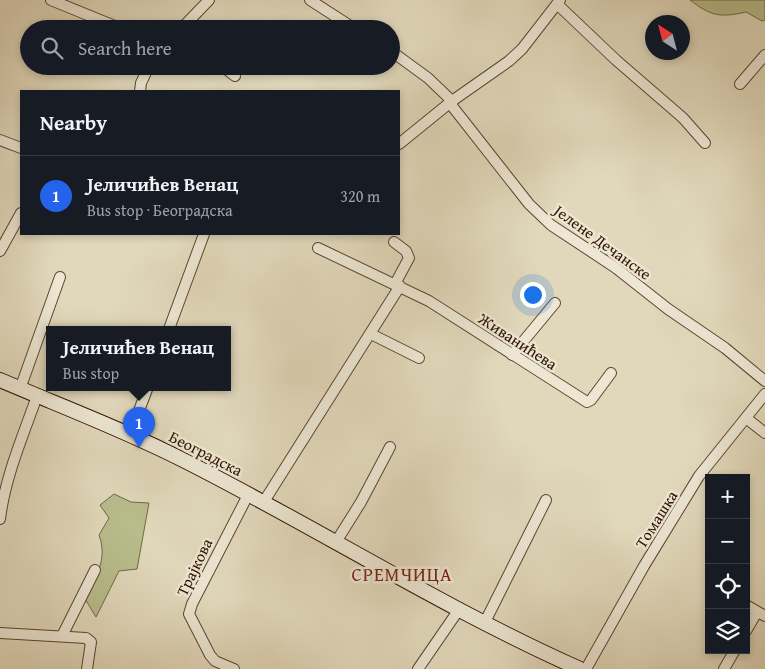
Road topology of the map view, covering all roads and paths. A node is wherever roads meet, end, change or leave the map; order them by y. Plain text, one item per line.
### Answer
1 (50, 0) edge
2 (209, 0) edge
3 (310, 0) edge
4 (559, 2) edge
5 (100, 20) edge
6 (189, 20) edge
7 (342, 20) edge
8 (765, 55) edge
9 (400, 58) edge
10 (145, 75) edge
11 (740, 84) dead end
12 (140, 90) edge
13 (452, 101) junction
14 (0, 140) edge
15 (400, 143) edge
16 (705, 143) dead end
17 (20, 148) edge
18 (20, 215) edge
19 (204, 235) edge
20 (394, 242) dead end
21 (318, 248) dead end
22 (0, 251) edge
23 (60, 277) dead end
24 (398, 285) junction
25 (555, 303) dead end
26 (170, 326) edge
27 (371, 334) junction
28 (512, 355) junction
29 (419, 358) dead end
30 (611, 374) dead end
31 (0, 380) edge
32 (765, 381) edge
33 (20, 389) junction
34 (146, 391) edge
35 (765, 394) edge
36 (37, 396) junction
37 (746, 418) junction
38 (765, 433) edge
39 (130, 434) junction
40 (390, 447) dead end
41 (248, 495) junction
42 (546, 500) dead end
43 (263, 503) junction
44 (0, 520) edge
45 (336, 542) junction
46 (95, 570) dead end
47 (750, 607) edge
48 (460, 608) junction
49 (761, 614) edge
50 (484, 622) junction
51 (750, 626) edge
52 (0, 633) edge
53 (62, 636) junction
54 (733, 654) edge
55 (87, 669) edge
56 (234, 669) edge
57 (418, 669) edge
58 (580, 669) edge
59 (586, 669) edge
60 (724, 669) edge

1 - 5 street
2 - 6 street
3 - 7 street
4 - 13 street
4 - 16 street
8 - 11 street
9 - 13 street, Јелене Дечанске
10 - 12 street
13 - 15 street
13 - 32 street, Јелене Дечанске
14 - 17 street
18 - 22 street
19 - 26 street
20 - 24 street
21 - 24 street, Живанићева
23 - 33 street
24 - 27 street
24 - 28 street, Живанићева
25 - 28 street
27 - 29 street
27 - 43 street
28 - 30 street, Живанићева
31 - 33 main road, Београдска
33 - 36 main road, Београдска
34 - 39 street
35 - 37 street, Томашка
36 - 39 main road, Београдска
36 - 44 street
37 - 38 street
37 - 59 street, Томашка
39 - 41 main road, Београдска
40 - 45 street
41 - 43 main road, Београдска
41 - 56 street, Трајкова
42 - 50 street
43 - 45 main road, Београдска
45 - 48 main road, Београдска
46 - 53 street
47 - 49 street
48 - 50 main road, Београдска
48 - 57 street
49 - 51 street
50 - 58 main road, Београдска
52 - 53 street
53 - 55 street
54 - 60 street

